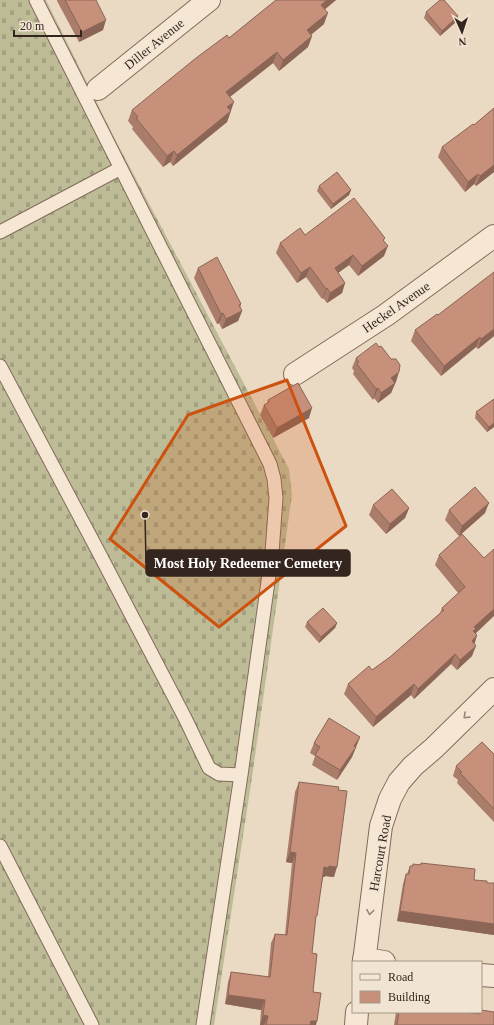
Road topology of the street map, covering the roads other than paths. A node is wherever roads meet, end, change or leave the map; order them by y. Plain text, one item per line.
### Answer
1 (36, 0) edge
2 (209, 0) edge
3 (98, 89) dead end
4 (121, 168) junction
5 (0, 232) edge
6 (494, 236) edge
7 (0, 366) edge
8 (295, 374) dead end
9 (494, 689) edge
10 (241, 775) junction
11 (0, 846) edge
12 (371, 961) edge
13 (482, 975) edge
14 (494, 976) edge
15 (357, 1013) edge
16 (92, 1025) edge
17 (203, 1025) edge
18 (356, 1025) edge

1 - 4 lane
2 - 3 street, Diller Avenue
4 - 5 lane
4 - 10 lane
6 - 8 street, Heckel Avenue
7 - 10 lane
9 -> 12 street, Harcourt Road
10 - 17 lane
11 - 16 lane
13 - 14 street
15 - 18 street

